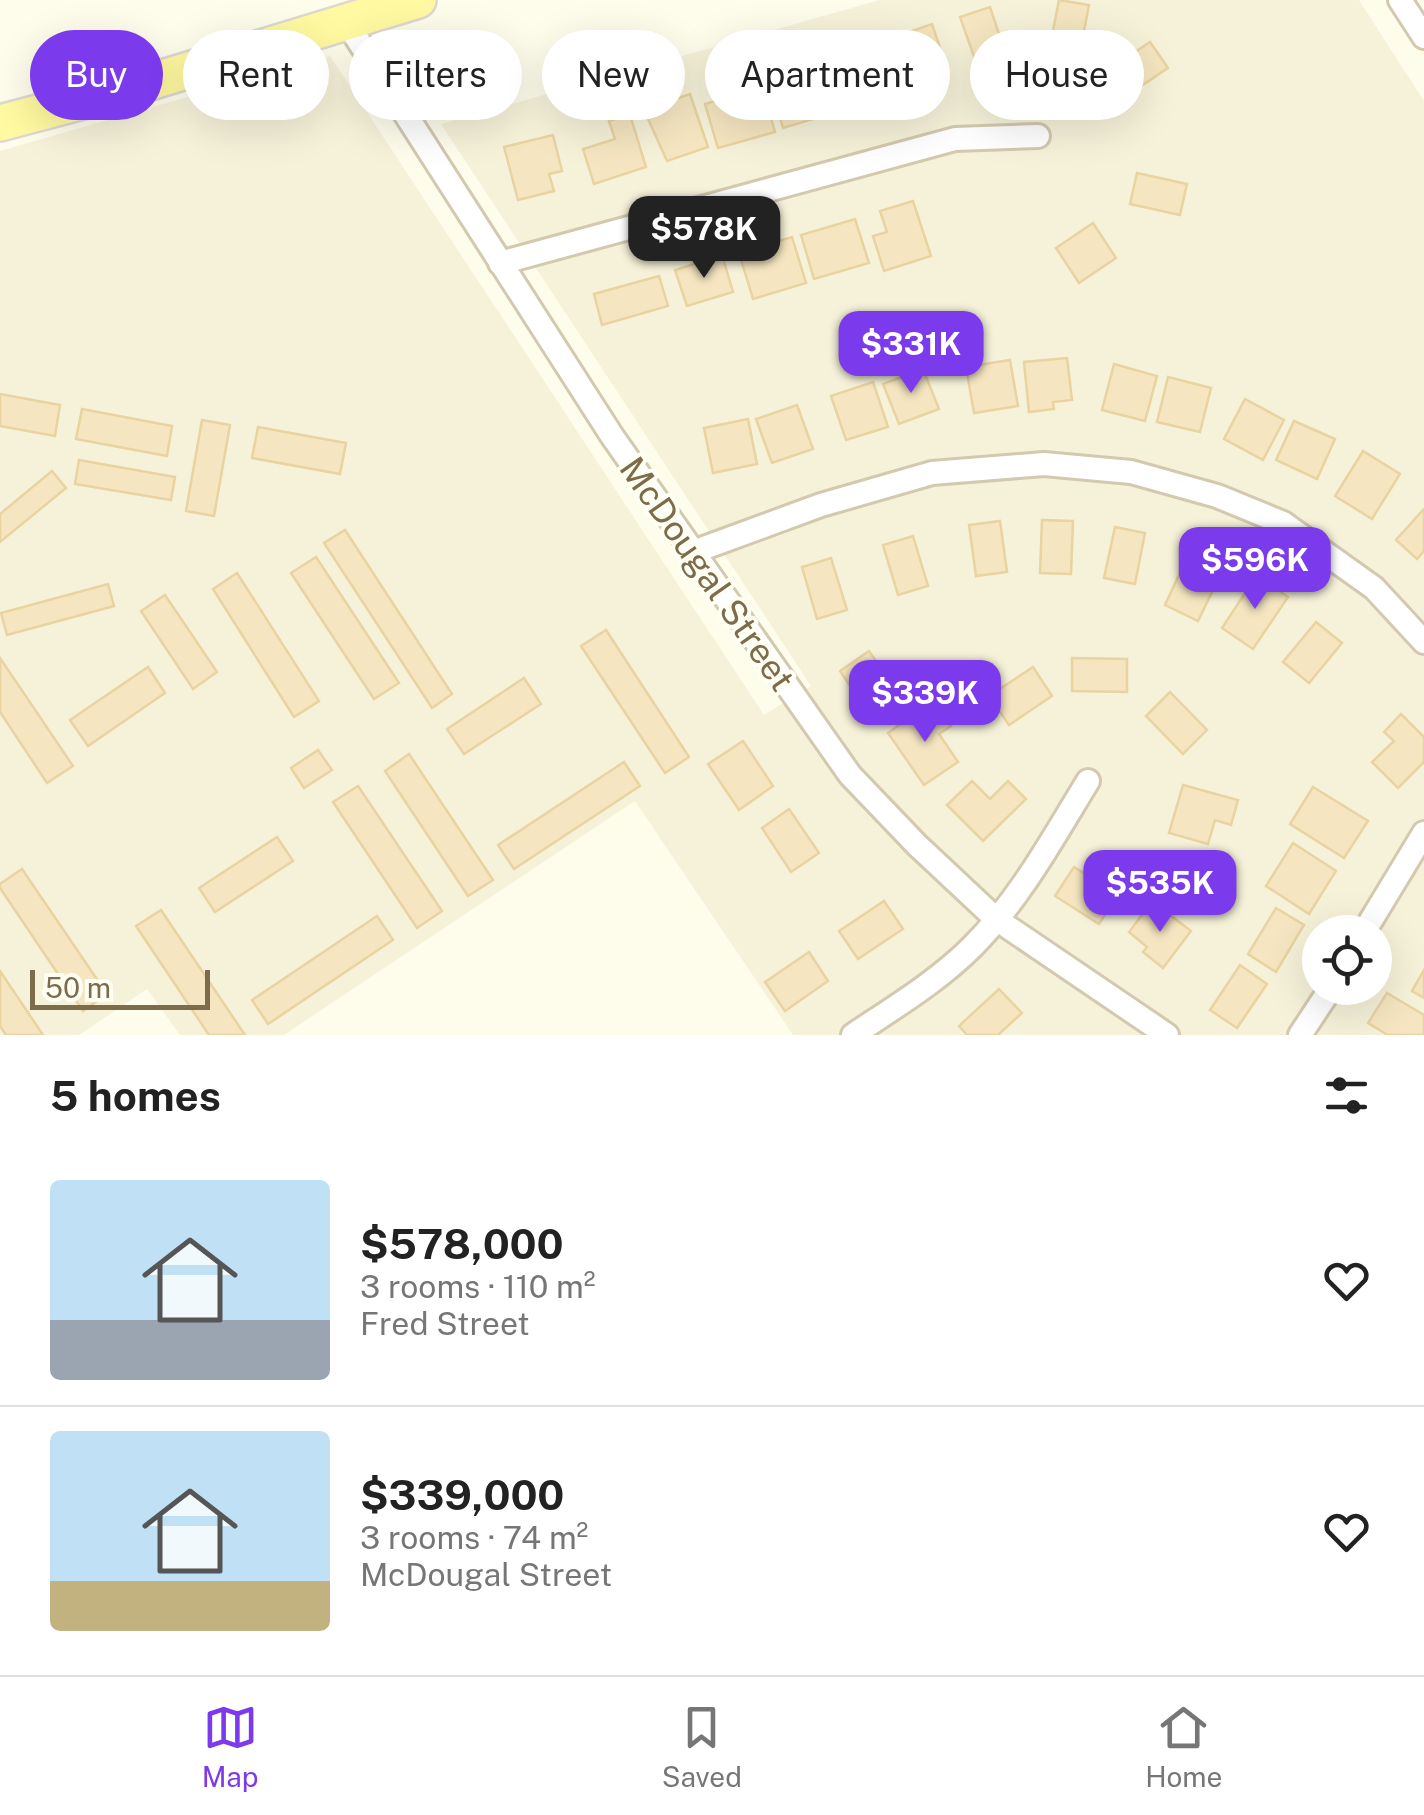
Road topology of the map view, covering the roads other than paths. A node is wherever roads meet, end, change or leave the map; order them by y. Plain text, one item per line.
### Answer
1 (418, 0) edge
2 (1400, 0) edge
3 (347, 23) junction
4 (1424, 37) edge
5 (0, 122) edge
6 (1038, 136) dead end
7 (500, 263) junction
8 (693, 552) junction
9 (1424, 642) edge
10 (1088, 780) dead end
11 (1424, 834) edge
12 (1374, 915) edge
13 (996, 919) junction
14 (1320, 1005) edge
15 (852, 1035) edge
16 (1166, 1035) edge
17 (1300, 1035) edge

1 - 3 main road
2 - 4 street
3 - 5 main road
3 - 7 street, McDougal Street
6 - 7 street
7 - 8 street, McDougal Street
8 - 9 street
8 - 13 street, McDougal Street
10 - 13 street
11 - 12 street
13 - 15 street
13 - 16 street, McDougal Street
14 - 17 street

